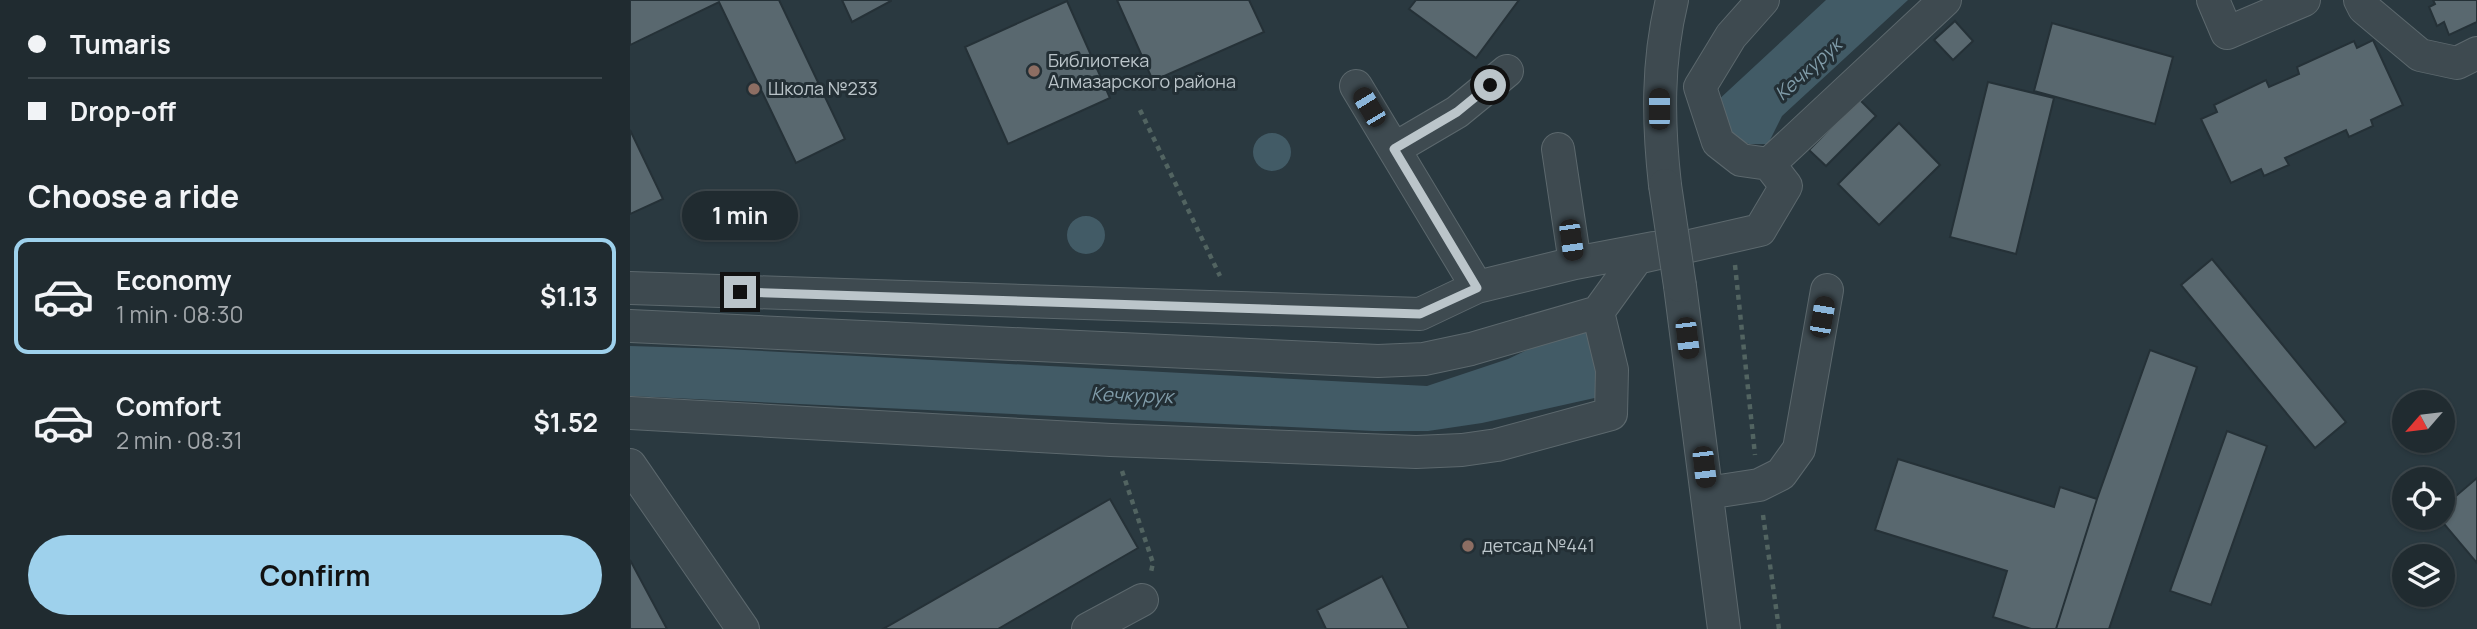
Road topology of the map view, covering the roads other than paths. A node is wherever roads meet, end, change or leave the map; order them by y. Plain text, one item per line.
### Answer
1 (1672, 0) edge
2 (1763, 0) edge
3 (1945, 0) edge
4 (2213, 0) edge
5 (2304, 0) edge
6 (2360, 0) edge
7 (2477, 53) edge
8 (1507, 71) dead end
9 (1356, 86) dead end
10 (1394, 149) junction
11 (1558, 149) dead end
12 (1769, 164) junction
13 (1674, 245) junction
14 (1575, 263) junction
15 (630, 288) edge
16 (1477, 288) junction
17 (1827, 290) dead end
18 (1598, 312) junction
19 (630, 326) edge
20 (630, 413) edge
21 (630, 465) edge
22 (1707, 493) junction
23 (1140, 614) edge
24 (743, 629) edge
25 (1088, 629) edge
26 (1724, 629) edge

1 - 13 street, bridge
2 - 12 street
3 - 12 street
4 - 5 street
6 - 7 street
8 - 10 street
9 - 10 street
10 - 16 street
11 - 14 street
12 - 18 street
13 - 14 street
13 - 22 street, bridge
14 - 16 street
15 - 16 street
17 - 22 street
18 - 19 street
18 - 20 street
21 - 24 street
22 - 26 street
23 - 25 street

